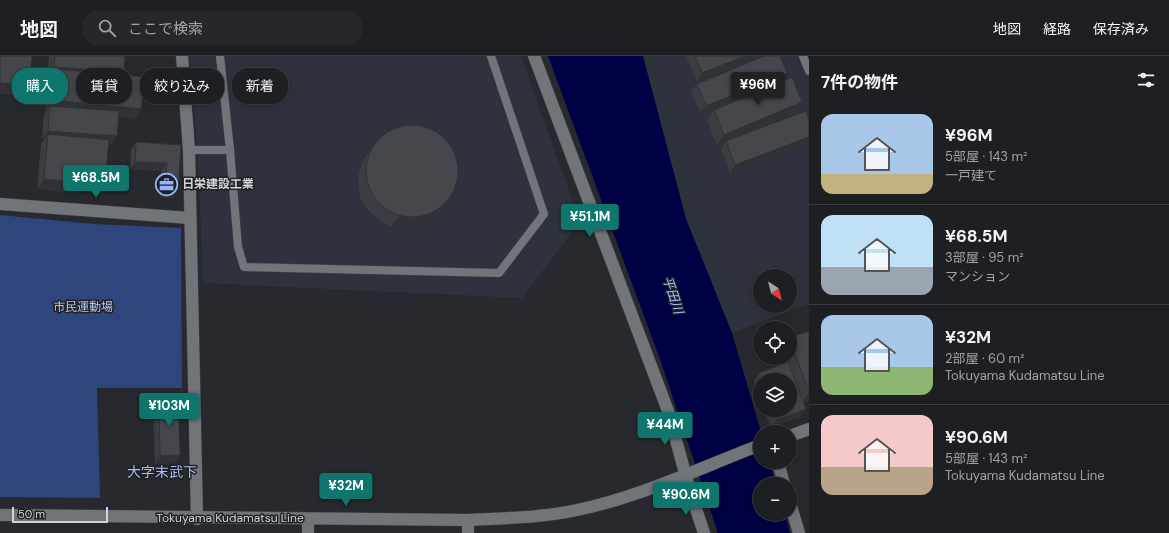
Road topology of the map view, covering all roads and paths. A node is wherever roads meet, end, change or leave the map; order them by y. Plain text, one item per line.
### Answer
1 (182, 56) edge
2 (220, 56) edge
3 (491, 56) edge
4 (534, 56) edge
5 (803, 56) edge
6 (809, 71) edge
7 (188, 150) junction
8 (230, 150) junction
9 (0, 204) edge
10 (190, 218) junction
11 (809, 430) edge
12 (797, 434) edge
13 (753, 449) edge
14 (688, 473) junction
15 (0, 515) edge
16 (197, 518) junction
17 (308, 519) junction
18 (468, 520) junction
19 (795, 521) edge
20 (308, 533) edge
21 (468, 533) edge
22 (704, 533) edge
23 (799, 533) edge

1 - 7 street
2 - 8 lane
3 - 8 lane
4 - 14 street
5 - 6 lane
7 - 8 lane
7 - 10 street
9 - 10 street
10 - 16 street
11 - 12 street
13 - 14 street, Tokuyama Kudamatsu Line
14 - 18 street, Tokuyama Kudamatsu Line
14 - 22 street
15 - 16 street, Tokuyama Kudamatsu Line
16 - 17 street, Tokuyama Kudamatsu Line
17 - 18 street, Tokuyama Kudamatsu Line
17 - 20 street
18 - 21 street
19 - 23 street

